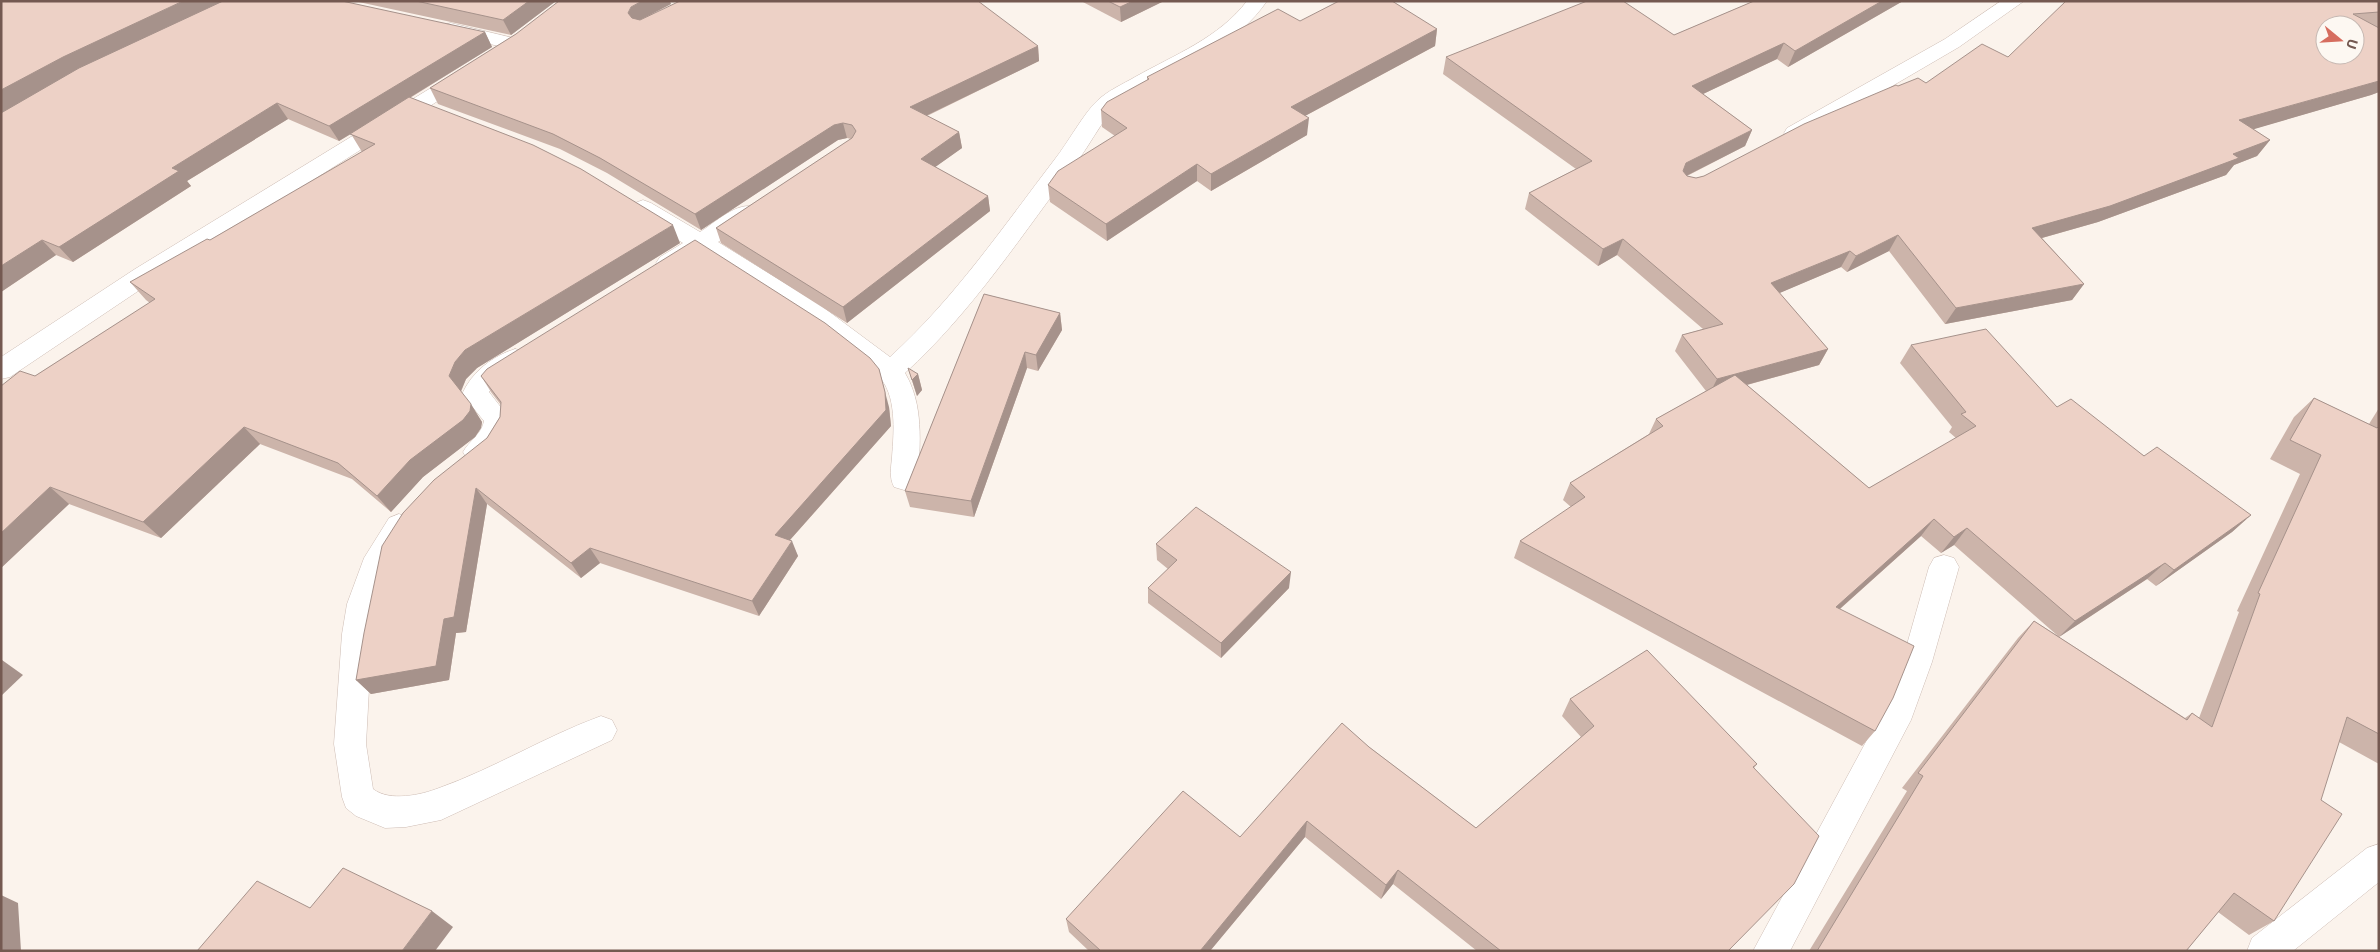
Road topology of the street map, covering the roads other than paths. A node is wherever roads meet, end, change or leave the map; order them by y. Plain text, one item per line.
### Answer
1 (1257, 1) edge
2 (2014, 1) edge
3 (435, 26) edge
4 (535, 30) edge
5 (516, 44) junction
6 (418, 106) junction
7 (446, 116) edge
8 (1777, 142) edge
9 (622, 194) edge
10 (765, 201) edge
11 (700, 244) junction
12 (650, 274) edge
13 (535, 346) edge
14 (1, 370) edge
15 (891, 371) junction
16 (456, 468) edge
17 (904, 479) dead end
18 (414, 507) edge
19 (1944, 567) dead end
20 (601, 730) dead end
21 (2379, 860) edge
22 (1771, 951) edge
23 (2265, 951) edge

1 - 15 street
2 - 8 street
3 - 5 street
4 - 5 street
5 - 6 street
6 - 7 street
6 - 14 street
9 - 11 street
10 - 11 street
11 - 12 street
11 - 15 street
13 - 16 street
15 - 17 street
18 - 20 street
19 - 22 street
21 - 23 street

